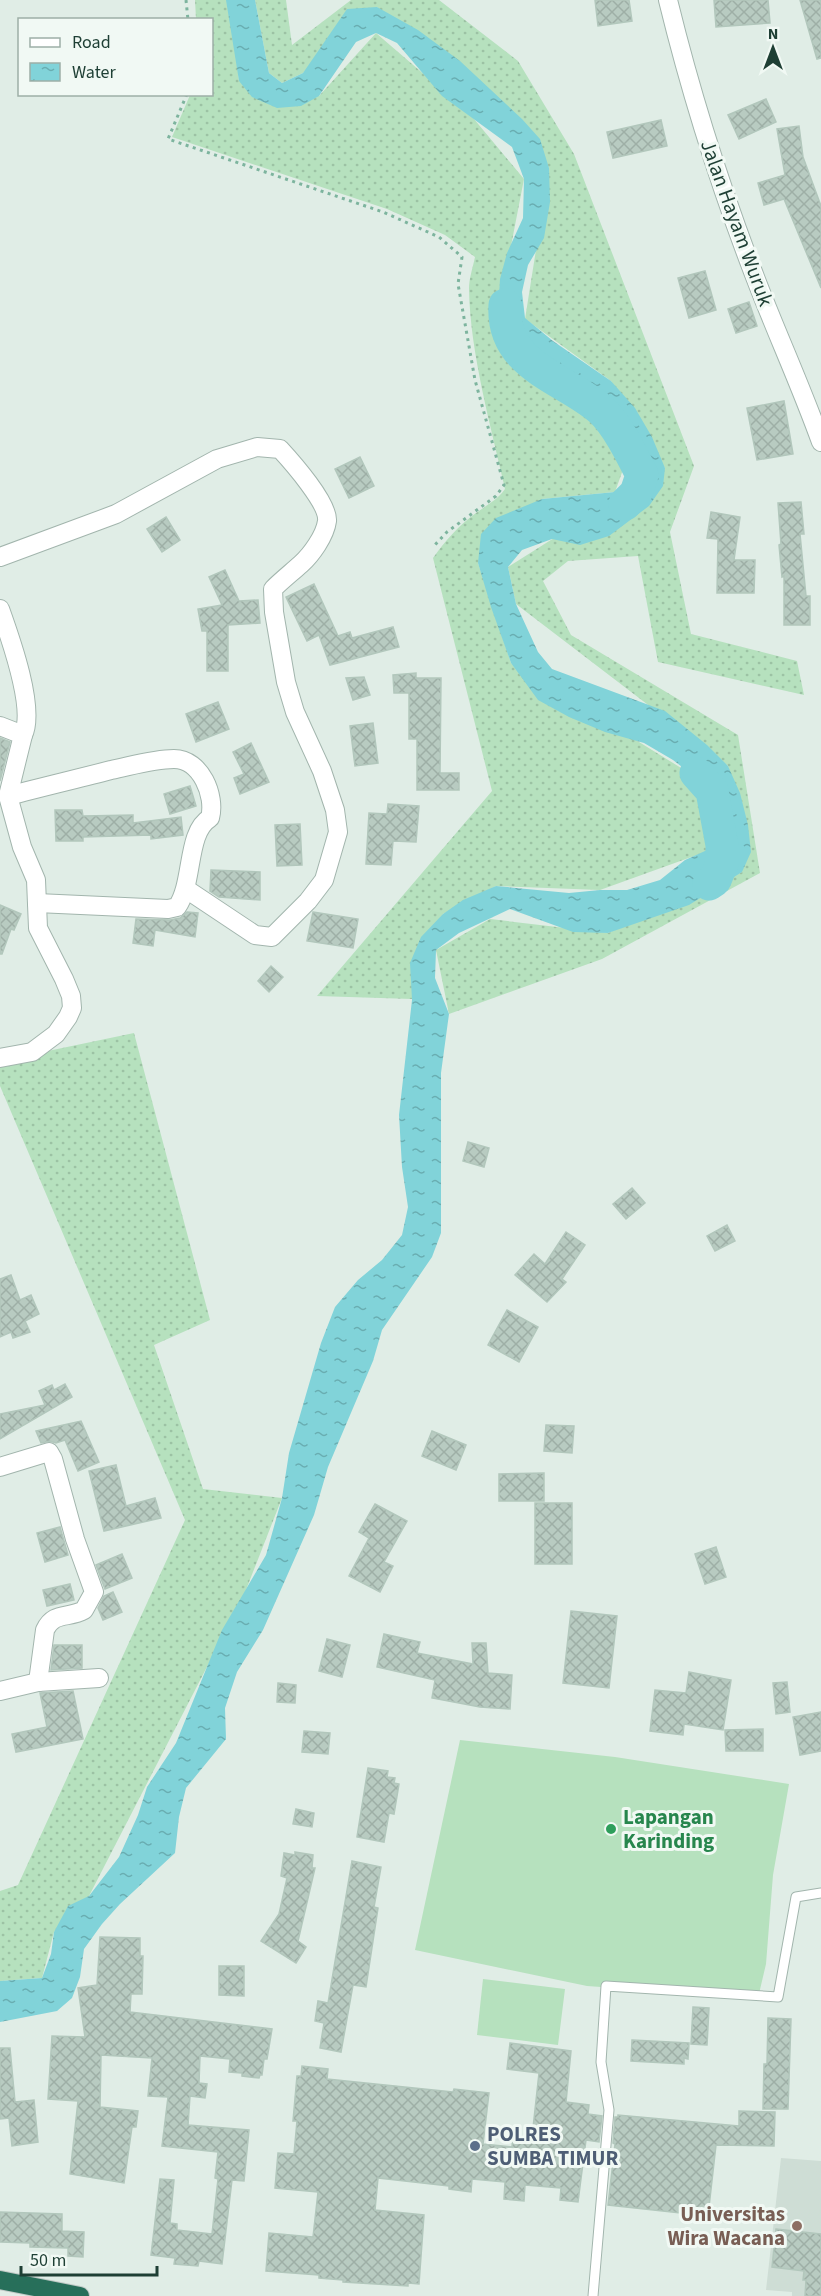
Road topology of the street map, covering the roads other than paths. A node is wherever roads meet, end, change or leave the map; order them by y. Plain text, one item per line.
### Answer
1 (668, 0) edge
2 (821, 442) edge
3 (0, 557) edge
4 (0, 609) edge
5 (0, 726) edge
6 (23, 735) junction
7 (8, 796) junction
8 (186, 889) junction
9 (37, 903) junction
10 (0, 1058) edge
11 (0, 1467) edge
12 (99, 1678) dead end
13 (38, 1682) junction
14 (0, 1691) edge
15 (821, 1893) edge
16 (0, 2280) edge
17 (80, 2296) edge
18 (592, 2296) edge

1 - 2 street, Jalan Hayam Wuruk
3 - 8 street
4 - 6 street
5 - 6 street
6 - 7 street
7 - 8 street
7 - 9 street
8 - 9 street
9 - 10 street
11 - 13 street
12 - 13 street
13 - 14 street
15 - 18 lane
16 - 17 highway

